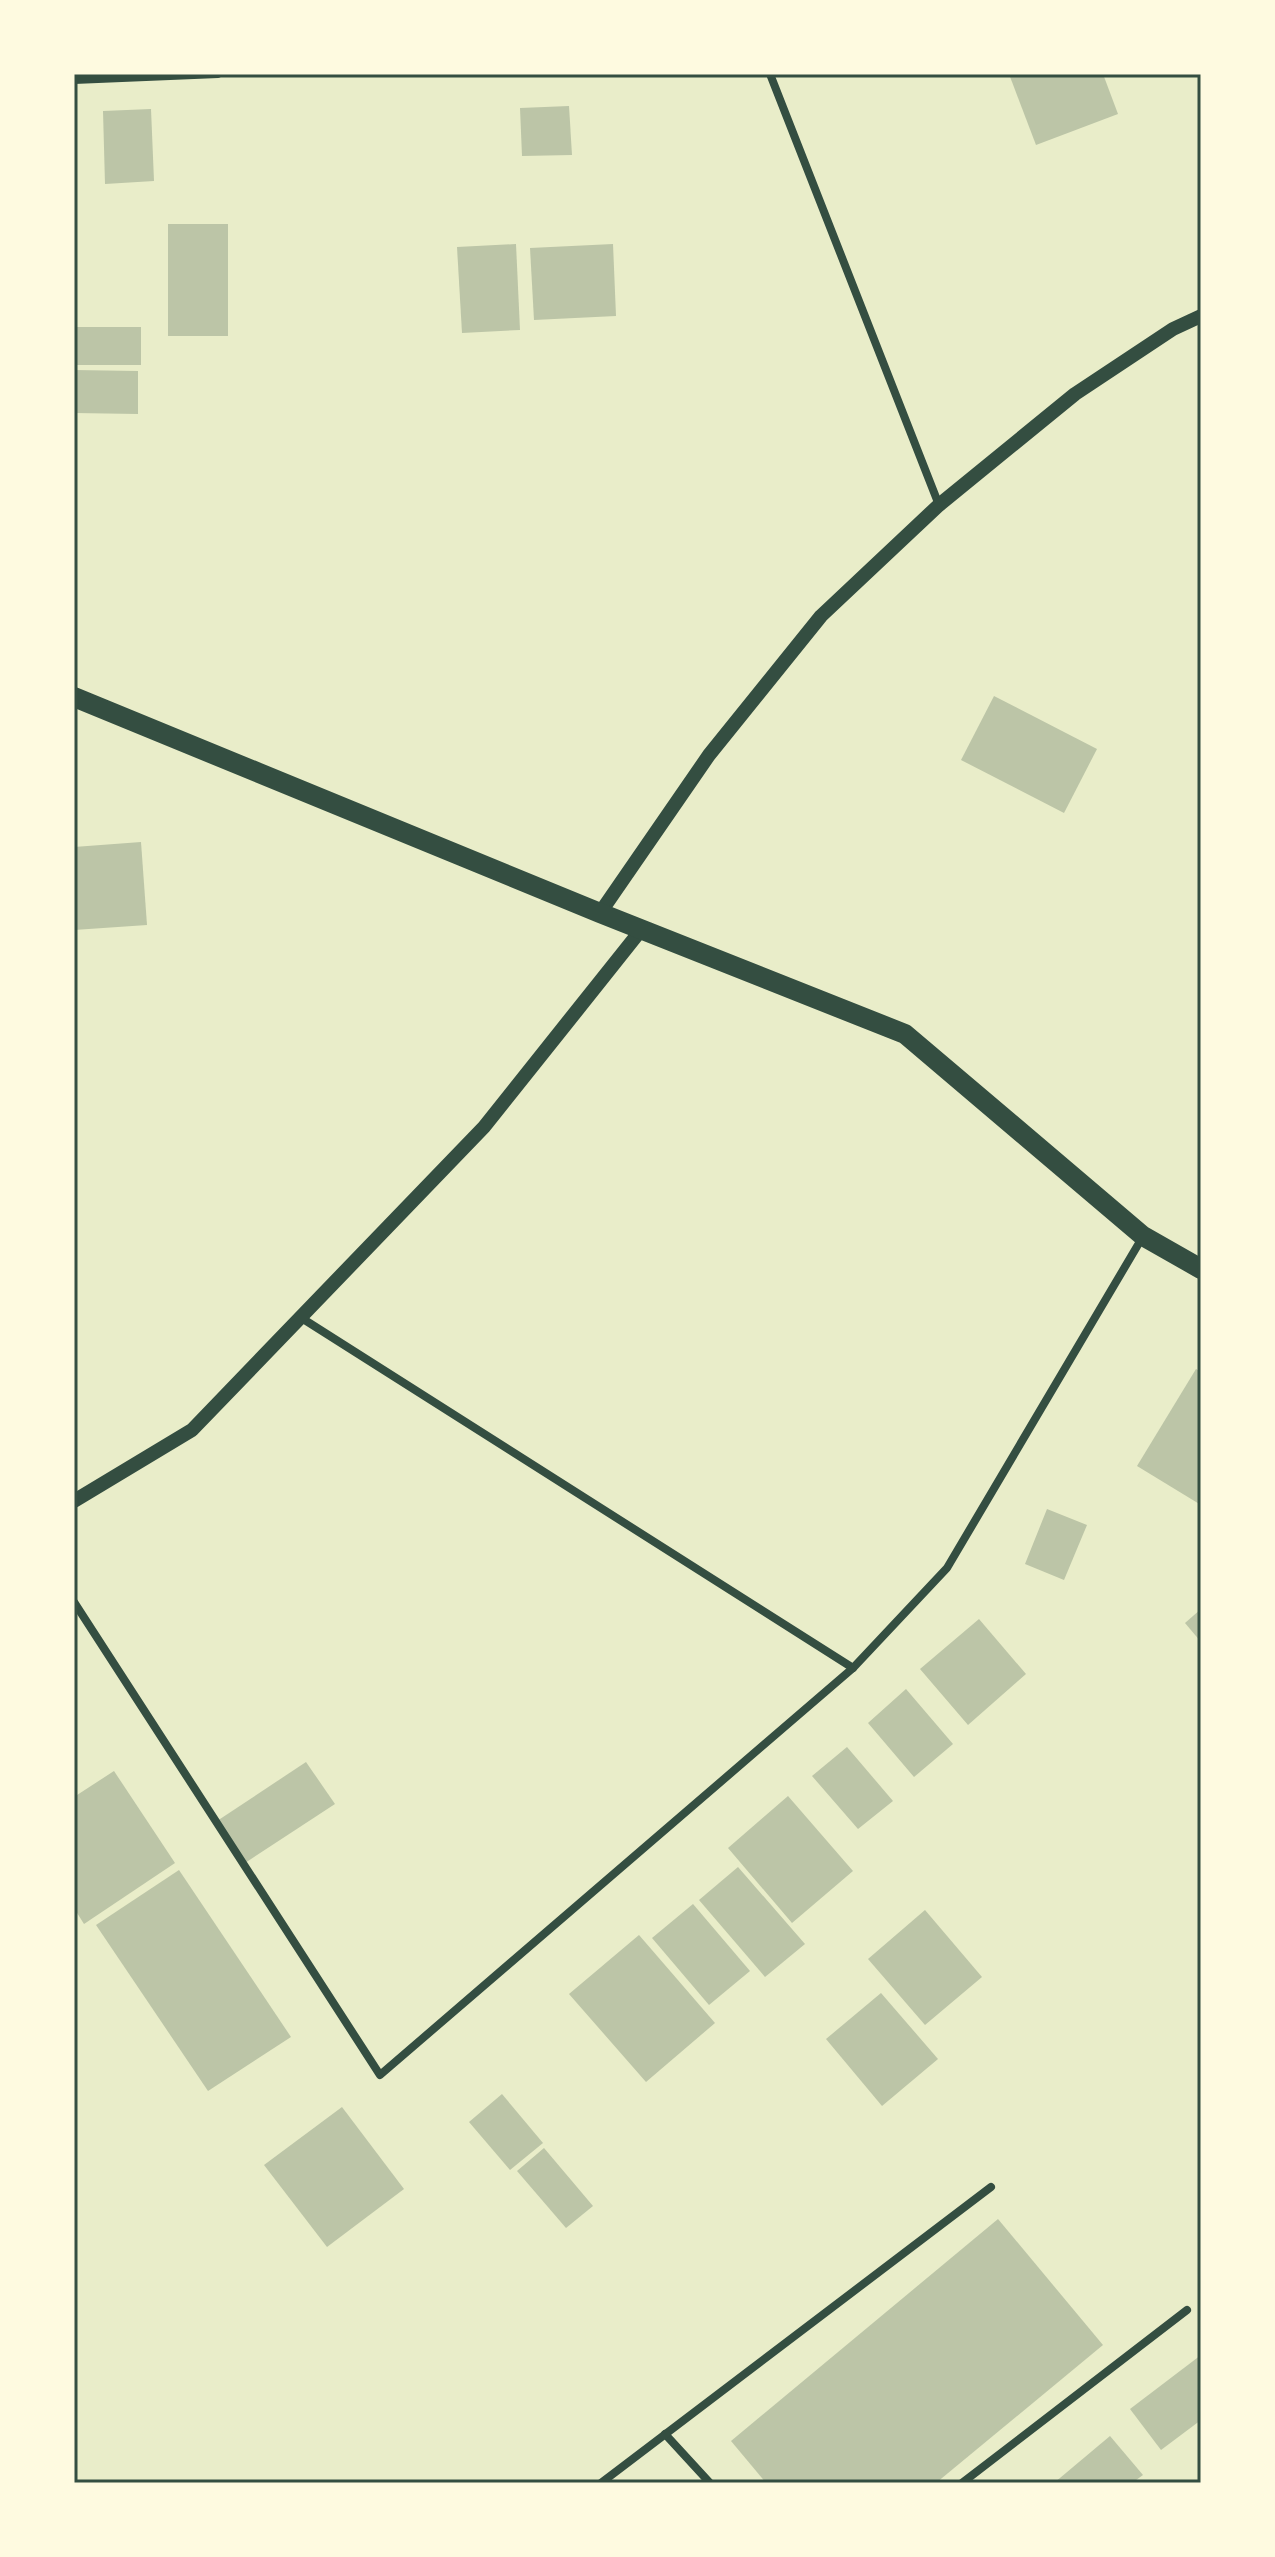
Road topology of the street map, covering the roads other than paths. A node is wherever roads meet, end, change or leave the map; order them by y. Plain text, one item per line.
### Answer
1 (218, 74) edge
2 (770, 74) edge
3 (74, 80) edge
4 (1201, 316) edge
5 (939, 505) junction
6 (74, 697) edge
7 (600, 913) junction
8 (641, 930) junction
9 (1143, 1236) junction
10 (1201, 1269) edge
11 (300, 1317) junction
12 (74, 1501) edge
13 (74, 1602) edge
14 (853, 1668) junction
15 (991, 2187) dead end
16 (1187, 2310) dead end
17 (665, 2434) junction
18 (601, 2483) edge
19 (710, 2483) edge
20 (962, 2483) edge

1 - 3 street
2 - 5 street
4 - 5 street
5 - 7 street
6 - 7 main road
7 - 8 main road
8 - 9 main road
8 - 11 street
9 - 10 main road
9 - 14 street
11 - 12 street
11 - 14 street
13 - 14 street
15 - 17 street
16 - 20 street
17 - 18 street
17 - 19 street

